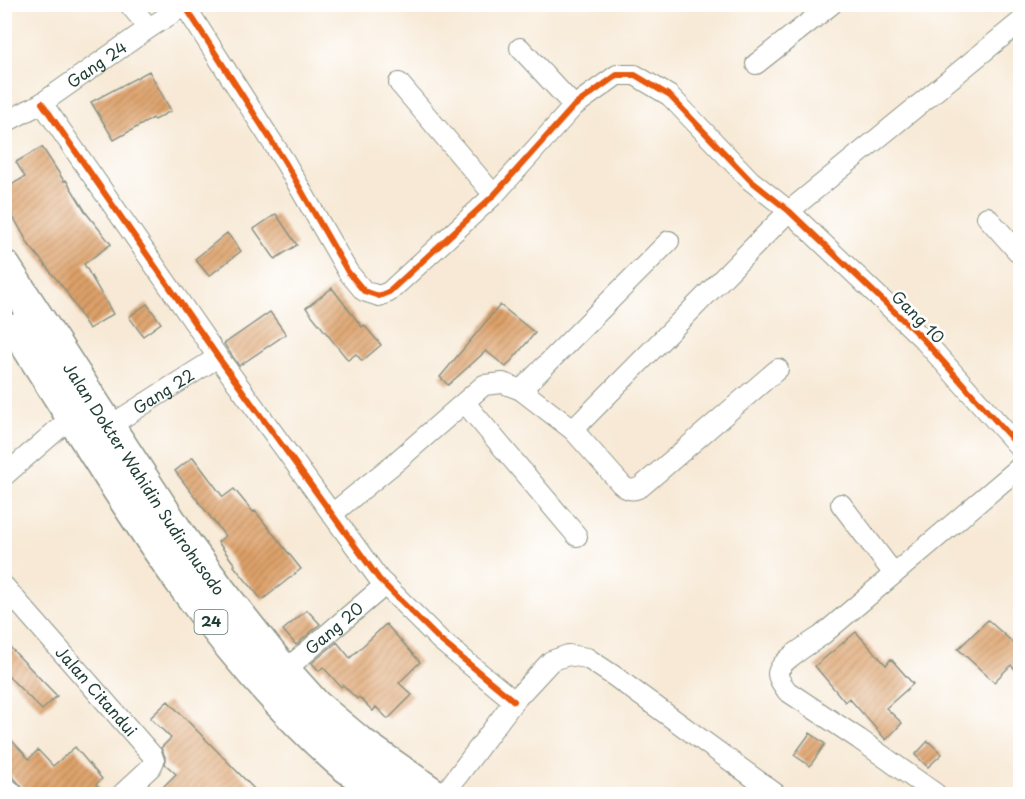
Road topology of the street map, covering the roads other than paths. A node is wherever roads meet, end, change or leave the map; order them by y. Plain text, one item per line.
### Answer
1 (129, 4) edge
2 (832, 4) edge
3 (186, 5) edge
4 (1020, 22) edge
5 (148, 28) junction
6 (520, 48) dead end
7 (756, 64) dead end
8 (399, 83) dead end
9 (42, 103) junction
10 (574, 106) junction
11 (4, 123) edge
12 (494, 195) junction
13 (789, 212) junction
14 (987, 217) dead end
15 (669, 241) dead end
16 (1020, 254) edge
17 (4, 267) edge
18 (4, 309) edge
19 (218, 357) junction
20 (778, 369) dead end
21 (521, 390) junction
22 (465, 403) junction
23 (73, 416) junction
24 (108, 427) junction
25 (573, 430) junction
26 (1018, 440) edge
27 (1020, 467) edge
28 (4, 476) edge
29 (841, 504) dead end
30 (332, 513) junction
31 (577, 536) dead end
32 (894, 574) junction
33 (385, 585) junction
34 (4, 586) edge
35 (284, 671) junction
36 (514, 701) junction
37 (4, 785) edge
38 (13, 795) edge
39 (122, 795) edge
40 (387, 795) edge
41 (432, 795) edge
42 (444, 795) edge
43 (776, 795) edge
44 (936, 795) edge

1 - 5 street
2 - 7 street
3 - 5 street, Gang 24
3 - 12 street, Gang 10
4 - 13 street
5 - 9 street, Gang 24
6 - 10 street
8 - 12 street
9 - 11 street, Gang 24
9 - 19 street
10 - 12 street, Gang 10
10 - 13 street, Gang 10
13 - 25 street
13 - 26 street, Gang 10
14 - 16 street
15 - 21 street
17 - 24 highway, Jalan Dokter Wahidin Sudirohusodo / 24
18 - 23 highway, Jalan Dokter Wahidin Sudirohusodo / 24
19 - 24 street, Gang 22
19 - 30 street
20 - 25 street
21 - 22 street
21 - 25 street
22 - 30 street
22 - 31 street
23 - 28 street
23 - 40 highway, Jalan Dokter Wahidin Sudirohusodo / 24
24 - 35 highway, Jalan Dokter Wahidin Sudirohusodo / 24
27 - 32 street
29 - 32 street
30 - 33 street
32 - 44 street
33 - 35 street, Gang 20
33 - 36 street
34 - 39 street, Jalan Citandui
35 - 41 highway, Jalan Dokter Wahidin Sudirohusodo / 24
36 - 42 street
36 - 43 street
37 - 38 street

